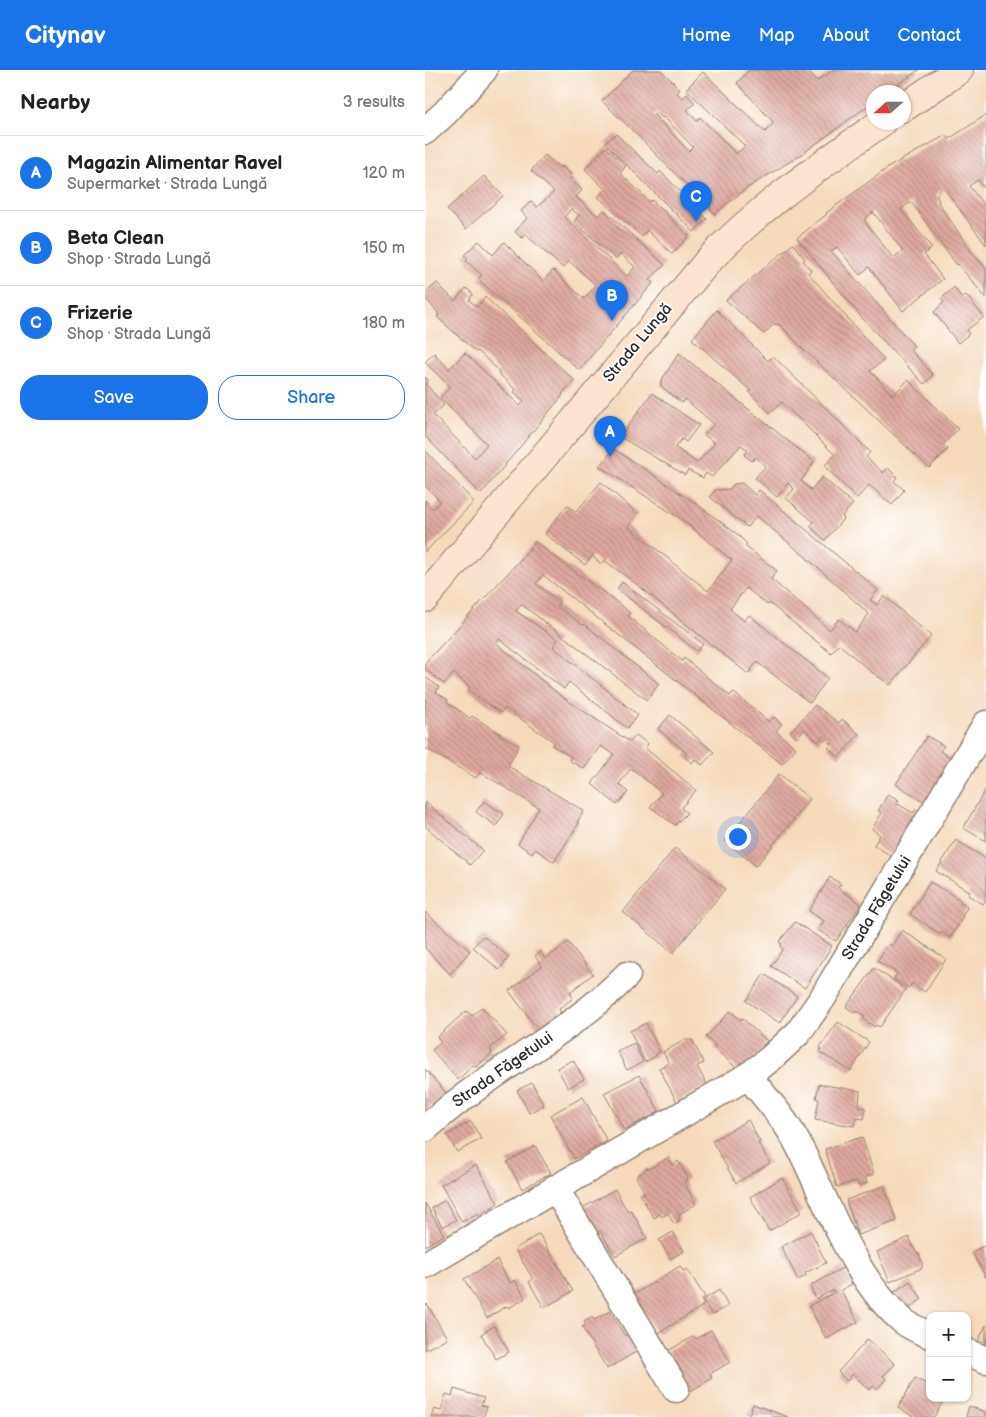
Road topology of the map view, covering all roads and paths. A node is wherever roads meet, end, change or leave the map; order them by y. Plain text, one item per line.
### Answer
1 (484, 70) edge
2 (959, 70) edge
3 (911, 103) edge
4 (871, 130) edge
5 (425, 131) edge
6 (425, 598) edge
7 (986, 724) edge
8 (627, 975) dead end
9 (748, 1076) junction
10 (425, 1129) edge
11 (555, 1188) junction
12 (425, 1265) edge
13 (926, 1333) edge
14 (971, 1354) edge
15 (986, 1360) edge
16 (676, 1390) dead end

1 - 5 street
2 - 3 main road
4 - 6 main road, Strada Lungă
7 - 9 street, Strada Făgetului
8 - 10 street, Strada Făgetului
9 - 11 street, Strada Făgetului
9 - 13 street
11 - 12 street, Strada Făgetului
11 - 16 street
14 - 15 street

